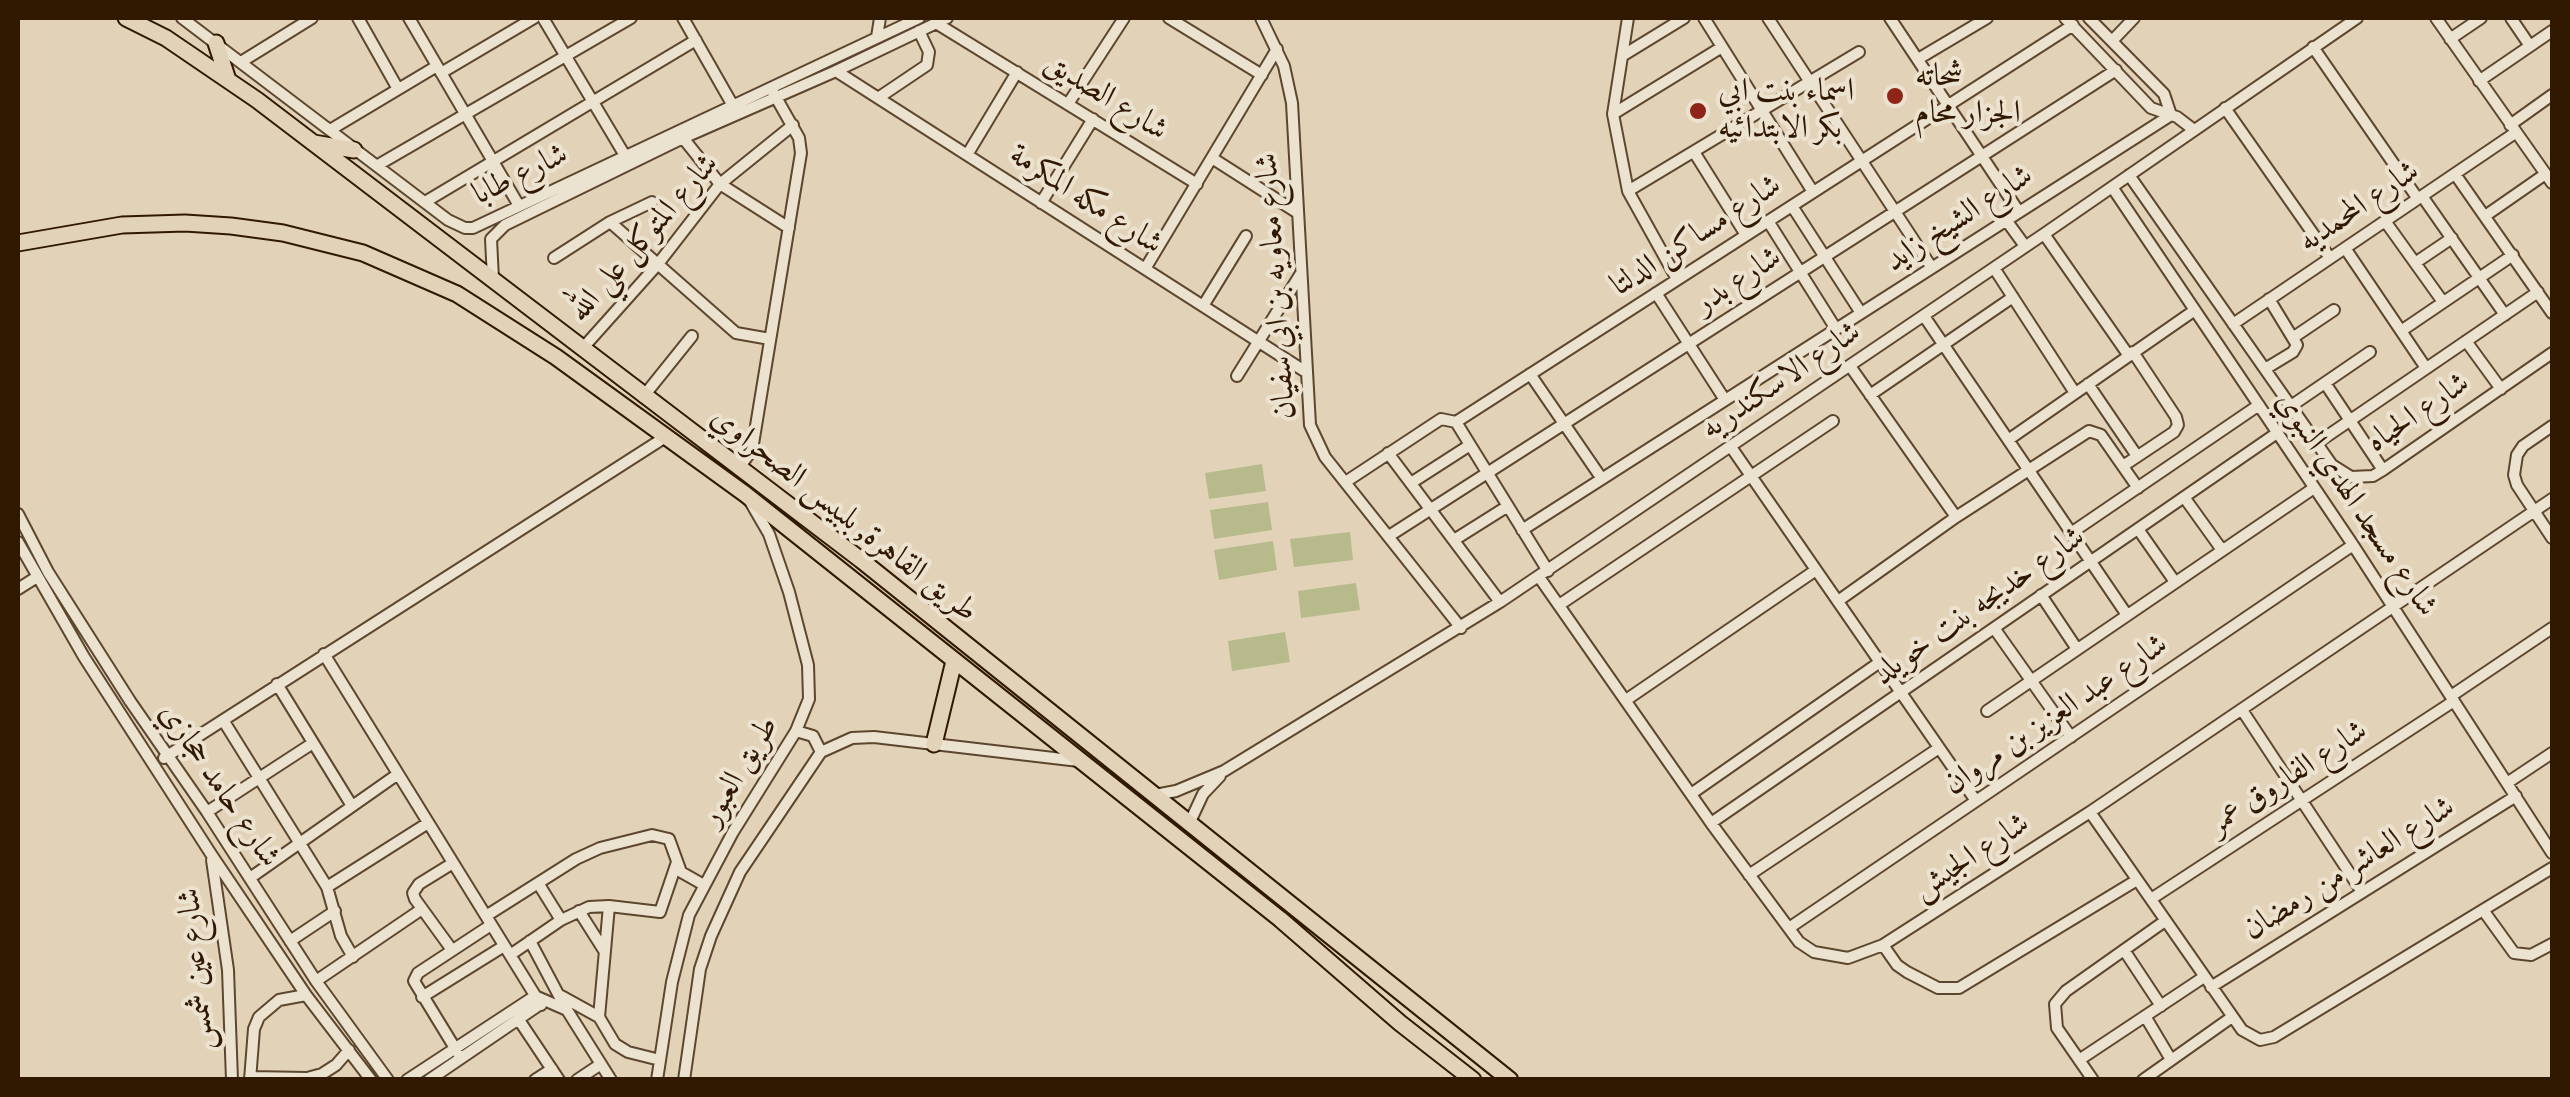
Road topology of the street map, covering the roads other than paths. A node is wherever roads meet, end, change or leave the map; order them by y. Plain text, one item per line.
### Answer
1 (126, 18) edge
2 (182, 18) edge
3 (206, 18) edge
4 (312, 18) edge
5 (358, 18) edge
6 (409, 18) edge
7 (534, 18) edge
8 (543, 18) edge
9 (631, 18) edge
10 (683, 18) edge
11 (880, 18) edge
12 (918, 18) edge
13 (1124, 18) edge
14 (1169, 18) edge
15 (1278, 18) edge
16 (1628, 18) edge
17 (1684, 18) edge
18 (1768, 18) edge
19 (1892, 18) edge
20 (1987, 18) edge
21 (2089, 18) edge
22 (2134, 18) edge
23 (2356, 18) edge
24 (2436, 18) edge
25 (2482, 18) edge
26 (2511, 18) edge
27 (1709, 19) edge
28 (942, 20) edge
29 (1263, 21) edge
30 (2069, 21) edge
31 (193, 26) junction
32 (919, 31) junction
33 (2552, 31) edge
34 (877, 37) junction
35 (2450, 39) junction
36 (696, 40) junction
37 (2113, 40) junction
38 (216, 43) junction
39 (2530, 46) junction
40 (1722, 47) junction
41 (2314, 47) junction
42 (1278, 49) junction
43 (1859, 52) dead end
44 (566, 56) junction
45 (1622, 56) junction
46 (1918, 60) junction
47 (241, 62) junction
48 (439, 70) junction
49 (2116, 70) junction
50 (836, 71) junction
51 (1017, 72) junction
52 (1262, 75) junction
53 (228, 80) junction
54 (2479, 80) junction
55 (1810, 81) junction
56 (770, 87) junction
57 (398, 90) junction
58 (2552, 94) edge
59 (777, 98) junction
60 (878, 98) junction
61 (593, 102) junction
62 (732, 104) junction
63 (1068, 104) junction
64 (1948, 105) junction
65 (2225, 108) junction
66 (1762, 110) junction
67 (1612, 114) junction
68 (2171, 115) junction
69 (466, 116) junction
70 (1093, 120) junction
71 (793, 125) junction
72 (2512, 129) junction
73 (330, 130) junction
74 (2194, 130) junction
75 (682, 138) junction
76 (310, 142) junction
77 (354, 150) junction
78 (1694, 152) junction
79 (624, 154) junction
80 (966, 155) junction
81 (1982, 156) junction
82 (1212, 158) junction
83 (493, 162) junction
84 (1862, 162) junction
85 (378, 165) junction
86 (2455, 174) junction
87 (2129, 175) junction
88 (2548, 179) edge
89 (720, 184) junction
90 (1196, 184) junction
91 (2112, 187) junction
92 (1628, 191) junction
93 (1813, 192) junction
94 (2420, 198) junction
95 (425, 202) junction
96 (652, 202) dead end
97 (1042, 203) junction
98 (518, 204) junction
99 (1792, 206) junction
100 (1895, 211) junction
101 (2019, 212) junction
102 (500, 214) junction
103 (1298, 214) junction
104 (2484, 216) junction
105 (2006, 220) junction
106 (1768, 221) junction
107 (2386, 221) junction
108 (610, 222) junction
109 (506, 225) junction
110 (789, 228) junction
111 (2044, 234) junction
112 (1746, 235) junction
113 (1246, 236) dead end
114 (2452, 238) junction
115 (18, 243) edge
116 (2026, 246) junction
117 (2345, 248) junction
118 (2512, 255) junction
119 (1824, 256) junction
120 (554, 258) dead end
121 (2330, 258) junction
122 (2416, 263) junction
123 (658, 264) junction
124 (1932, 268) junction
125 (1994, 268) junction
126 (1145, 269) junction
127 (1800, 272) junction
128 (1301, 274) junction
129 (2479, 278) junction
130 (1677, 279) junction
131 (493, 280) junction
132 (2538, 292) junction
133 (1656, 293) junction
134 (2013, 297) junction
135 (2269, 300) junction
136 (2443, 302) junction
137 (1203, 306) junction
138 (2195, 310) junction
139 (2334, 310) dead end
140 (2552, 312) edge
141 (1860, 314) junction
142 (1924, 316) junction
143 (2505, 316) junction
144 (2233, 324) junction
145 (1836, 329) junction
146 (2401, 331) junction
147 (692, 336) dead end
148 (2294, 337) junction
149 (770, 340) junction
150 (2466, 341) junction
151 (1259, 342) junction
152 (1689, 344) junction
153 (1944, 344) junction
154 (582, 349) junction
155 (2370, 352) dead end
156 (2552, 353) edge
157 (2131, 354) junction
158 (1850, 366) junction
159 (2426, 368) junction
160 (2266, 369) junction
161 (1306, 372) junction
162 (1530, 374) junction
163 (1238, 376) dead end
164 (2325, 383) junction
165 (2088, 384) junction
166 (2501, 389) junction
167 (2075, 393) junction
168 (1870, 395) junction
169 (643, 396) junction
170 (1725, 400) junction
171 (2259, 406) junction
172 (2291, 406) junction
173 (1833, 420) dead end
174 (2350, 420) junction
175 (1456, 422) junction
176 (1564, 423) junction
177 (2552, 426) edge
178 (2278, 433) junction
179 (667, 436) junction
180 (2008, 440) junction
181 (2317, 444) junction
182 (1470, 445) junction
183 (1731, 447) junction
184 (1388, 453) junction
185 (2138, 456) junction
186 (2123, 466) junction
187 (738, 469) junction
188 (2029, 470) junction
189 (2383, 470) junction
190 (1487, 473) junction
191 (1752, 476) junction
192 (1602, 478) junction
193 (1347, 481) junction
194 (1411, 483) junction
195 (2138, 488) junction
196 (2314, 488) junction
197 (745, 494) junction
198 (2184, 497) junction
199 (2552, 499) edge
200 (1508, 506) junction
201 (1431, 509) junction
202 (2534, 511) junction
203 (18, 514) edge
204 (1956, 517) junction
205 (2138, 529) junction
206 (1522, 530) junction
207 (2071, 533) junction
208 (1389, 536) junction
209 (2552, 538) edge
210 (1454, 540) junction
211 (18, 542) edge
212 (2353, 545) junction
213 (2222, 550) junction
214 (2090, 562) junction
215 (1816, 570) junction
216 (1543, 574) junction
217 (36, 577) junction
218 (2176, 582) junction
219 (18, 589) edge
220 (2041, 596) junction
221 (1838, 601) junction
222 (1500, 602) junction
223 (1559, 605) junction
224 (2394, 607) junction
225 (2127, 615) junction
226 (1460, 628) junction
227 (1994, 628) junction
228 (2552, 628) edge
229 (2077, 649) junction
230 (324, 654) junction
231 (954, 661) junction
232 (1880, 662) junction
233 (2032, 680) junction
234 (277, 684) junction
235 (1901, 692) junction
236 (2452, 698) junction
237 (1626, 700) junction
238 (2242, 710) junction
239 (1987, 711) dead end
240 (223, 720) junction
241 (796, 731) junction
242 (2072, 737) junction
243 (313, 743) junction
244 (934, 744) junction
245 (1940, 748) junction
246 (821, 752) junction
247 (2552, 753) edge
248 (168, 755) junction
249 (1080, 762) junction
250 (155, 764) junction
251 (1224, 771) junction
252 (398, 774) junction
253 (259, 778) junction
254 (2507, 783) junction
255 (1691, 794) junction
256 (1153, 795) junction
257 (2516, 796) junction
258 (2301, 800) junction
259 (1976, 801) junction
260 (352, 806) junction
261 (208, 812) junction
262 (2090, 812) junction
263 (428, 823) junction
264 (1711, 823) junction
265 (1189, 824) junction
266 (300, 844) junction
267 (2552, 853) edge
268 (211, 854) junction
269 (677, 862) junction
270 (453, 863) junction
271 (2552, 868) edge
272 (1749, 875) junction
273 (250, 878) junction
274 (2137, 880) junction
275 (538, 883) junction
276 (704, 884) junction
277 (327, 887) junction
278 (2362, 892) junction
279 (2151, 900) junction
280 (609, 906) junction
281 (422, 909) junction
282 (579, 910) junction
283 (2483, 910) junction
284 (334, 911) junction
285 (488, 920) junction
286 (561, 920) junction
287 (2165, 922) junction
288 (1789, 928) junction
289 (534, 938) junction
290 (290, 941) junction
291 (2552, 944) edge
292 (1883, 945) junction
293 (452, 950) junction
294 (507, 950) junction
295 (2124, 950) junction
296 (605, 952) junction
297 (353, 957) junction
298 (1385, 978) junction
299 (316, 982) junction
300 (2208, 982) junction
301 (306, 995) junction
302 (559, 995) junction
303 (1368, 996) junction
304 (422, 997) junction
305 (540, 1000) junction
306 (1416, 1003) junction
307 (2160, 1006) junction
308 (567, 1010) junction
309 (2145, 1016) junction
310 (600, 1017) junction
311 (2232, 1017) junction
312 (520, 1020) junction
313 (1400, 1023) junction
314 (349, 1050) junction
315 (458, 1053) junction
316 (2170, 1058) junction
317 (660, 1060) junction
318 (2080, 1060) junction
319 (602, 1064) junction
320 (552, 1068) junction
321 (250, 1078) edge
322 (232, 1080) edge
323 (371, 1080) edge
324 (388, 1080) edge
325 (406, 1080) edge
326 (429, 1080) edge
327 (535, 1080) edge
328 (559, 1080) edge
329 (577, 1080) edge
330 (611, 1080) edge
331 (658, 1080) edge
332 (684, 1080) edge
333 (1473, 1080) edge
334 (1510, 1080) edge
335 (2093, 1080) edge
336 (2143, 1080) edge

1 - 53 highway, طريق القاهرة, بلبيس الصحراوي
2 - 31 street, شارع طابا
3 - 31 street
4 - 47 street
5 - 57 street
6 - 48 street
7 - 48 street
8 - 44 street
9 - 44 street
10 - 36 street
11 - 34 street
12 - 34 street, شارع طابا
13 - 63 street
14 - 52 street
15 - 29 street
16 - 45 street
17 - 45 street
18 - 55 street
19 - 46 street
20 - 46 street
21 - 37 street
22 - 37 street
23 - 41 street, شارع الاسكندريه
24 - 35 street
25 - 35 street
26 - 39 street
27 - 40 street
28 - 32 street, شارع طابا
28 - 51 street, شارع الصديق
29 - 42 street, شارع معاويه بن ابي سفيان
30 - 49 street
30 - 64 street, شارع مساكن الدلتا
31 - 38 street, شارع طابا
32 - 50 street, شارع طابا
32 - 60 street
33 - 39 street
34 - 56 street, شارع طابا
35 - 54 street
36 - 61 street
36 - 62 street
37 - 68 street
38 - 47 street, شارع طابا
38 - 53 highway
39 - 54 street
40 - 66 street
40 - 67 street
41 - 65 street, شارع الاسكندريه
41 - 94 street
42 - 52 street
42 - 103 street, شارع معاويه بن ابي سفيان
43 - 55 street
44 - 61 street
44 - 69 street
45 - 67 street
46 - 64 street
47 - 73 street, شارع طابا
48 - 57 street
48 - 69 street
49 - 68 street
49 - 81 street, شارع بدر
50 - 59 street, شارع طابا
50 - 60 street, شارع مكه المكرمة
51 - 63 street, شارع الصديق
51 - 80 street
52 - 82 street
53 - 76 highway, طريق القاهرة, بلبيس الصحراوي
54 - 72 street
55 - 66 street
55 - 84 street
56 - 59 street
56 - 62 street, شارع طابا
57 - 73 street
58 - 72 street, شارع المحمديه
59 - 71 street
59 - 75 street, شارع طابا
60 - 80 street, شارع مكه المكرمة
61 - 79 street
61 - 83 street
62 - 79 street, شارع طابا
63 - 70 street, شارع الصديق
64 - 81 street
64 - 84 street, شارع مساكن الدلتا
65 - 74 street, شارع الاسكندريه
65 - 121 street
66 - 78 street
66 - 93 street
67 - 92 street
68 - 74 street
68 - 101 street, شارع الشيخ زايد
69 - 83 street
69 - 85 street
70 - 90 street, شارع الصديق
70 - 97 street
71 - 89 street, شارع المتوكل علي الله
71 - 110 street
72 - 86 street, شارع المحمديه
72 - 88 street
73 - 77 street, شارع طابا
74 - 87 street, شارع الاسكندريه
75 - 89 street
75 - 109 street, شارع طابا
76 - 77 highway
76 - 131 highway, طريق القاهرة, بلبيس الصحراوي
77 - 85 street, شارع طابا
78 - 92 street
78 - 112 street
79 - 98 street, شارع طابا
80 - 97 street, شارع مكه المكرمة
81 - 100 street, شارع بدر
81 - 101 street
82 - 90 street
82 - 103 street
83 - 95 street
83 - 98 street
84 - 93 street, شارع مساكن الدلتا
84 - 100 street
85 - 95 street, شارع طابا
86 - 94 street, شارع المحمديه
86 - 104 street
87 - 91 street, شارع الاسكندريه
87 - 144 street, شارع مسجد الهدي النبوي
88 - 104 street
89 - 110 street
89 - 123 street, شارع المتوكل علي الله
90 - 126 street
91 - 111 street, شارع الاسكندريه
91 - 138 street, شارع مسجد الهدي النبوي
92 - 130 street
93 - 99 street, شارع مساكن الدلتا
94 - 107 street, شارع المحمديه
94 - 114 street
95 - 102 street, شارع طابا
96 - 108 street
97 - 126 street, شارع مكه المكرمة
98 - 102 street, شارع طابا
99 - 106 street, شارع مساكن الدلتا
99 - 119 street
100 - 119 street, شارع بدر
100 - 124 street
101 - 105 street, شارع الشيخ زايد
102 - 109 street
103 - 128 street, شارع معاويه بن ابي سفيان
104 - 118 street
105 - 116 street
105 - 124 street, شارع الشيخ زايد
106 - 112 street, شارع مساكن الدلتا
106 - 127 street
107 - 117 street, شارع المحمديه
107 - 122 street
108 - 120 street
108 - 123 street
109 - 131 street, شارع طابا
110 - 149 street
111 - 116 street, شارع الاسكندريه
111 - 157 street
112 - 130 street, شارع مساكن الدلتا
113 - 137 street
114 - 122 street
114 - 129 street
115 - 179 highway, طريق القاهرة, بلبيس الصحراوي
116 - 125 street, شارع الاسكندريه
117 - 121 street, شارع المحمديه
117 - 146 street
118 - 129 street
118 - 132 street
119 - 127 street, شارع بدر
119 - 141 street
121 - 135 street, شارع المحمديه
122 - 136 street
123 - 149 street
123 - 154 street, شارع المتوكل علي الله
124 - 141 street, شارع الشيخ زايد
125 - 134 street
125 - 142 street, شارع الاسكندريه
126 - 137 street, شارع مكه المكرمة
127 - 145 street
127 - 152 street, شارع بدر
128 - 151 street
128 - 161 street, شارع معاويه بن ابي سفيان
129 - 136 street
129 - 143 street
130 - 133 street, شارع مساكن الدلتا
131 - 154 highway, طريق القاهرة, بلبيس الصحراوي
132 - 140 street
132 - 143 street
133 - 152 street
133 - 162 street, شارع مساكن الدلتا
134 - 153 street
134 - 167 street
135 - 144 street, شارع المحمديه
135 - 148 street
136 - 146 street
137 - 151 street, شارع مكه المكرمة
138 - 157 street
138 - 171 street, شارع مسجد الهدي النبوي
139 - 148 street
141 - 145 street, شارع الشيخ زايد
142 - 153 street
142 - 158 street, شارع الاسكندريه
143 - 150 street
144 - 160 street, شارع مسجد الهدي النبوي
145 - 170 street, شارع الشيخ زايد
146 - 159 street
147 - 169 street
148 - 160 street
149 - 187 street
150 - 159 street
150 - 166 street
151 - 161 street, شارع مكه المكرمة
151 - 163 street
152 - 170 street
152 - 176 street, شارع بدر
153 - 168 street
153 - 180 street
154 - 169 highway, طريق القاهرة, بلبيس الصحراوي
155 - 164 street
156 - 166 street, شارع الحياه
157 - 165 street
157 - 185 street
158 - 168 street
158 - 183 street, شارع الاسكندريه
159 - 174 street
160 - 172 street, شارع مسجد الهدي النبوي
161 - 193 street, شارع معاويه بن ابي سفيان
162 - 175 street, شارع مساكن الدلتا
162 - 176 street
164 - 172 street
164 - 174 street
165 - 167 street
165 - 185 street
166 - 189 street, شارع الحياه
167 - 180 street
168 - 204 street
169 - 187 highway, طريق القاهرة, بلبيس الصحراوي
170 - 192 street, شارع الشيخ زايد
171 - 178 street, شارع مسجد الهدي النبوي
171 - 195 street
172 - 181 street, شارع مسجد الهدي النبوي
173 - 191 street
174 - 181 street
174 - 189 street
175 - 182 street, شارع الجيش
175 - 184 street, شارع مساكن الدلتا
176 - 190 street, شارع بدر
176 - 192 street
177 - 202 street
178 - 196 street, شارع مسجد الهدي النبوي
178 - 198 street, شارع خديجه بنت خويلد
179 - 197 highway, طريق القاهرة, بلبيس الصحراوي
179 - 230 street
180 - 188 street
181 - 189 street, شارع الحياه
182 - 190 street, شارع الجيش
182 - 194 street
183 - 191 street
183 - 216 street, شارع الاسكندريه
184 - 193 street, شارع مساكن الدلتا
184 - 194 street
185 - 186 street
186 - 188 street
186 - 195 street
187 - 256 highway, طريق القاهرة, بلبيس الصحراوي
188 - 204 street
188 - 207 street
190 - 200 street, شارع الجيش
190 - 201 street, شارع بدر
191 - 215 street
191 - 223 street
192 - 206 street, شارع الشيخ زايد
193 - 208 street, شارع معاويه بن ابي سفيان
194 - 201 street
195 - 207 street
196 - 212 street, شارع مسجد الهدي النبوي
196 - 213 street
197 - 231 highway, طريق القاهرة, بلبيس الصحراوي
197 - 241 street, طريق العبور
198 - 205 street, شارع خديجه بنت خويلد
198 - 213 street
199 - 202 street, شارع الجيش
200 - 206 street, شارع الجيش
200 - 210 street
201 - 208 street, شارع بدر
201 - 210 street
202 - 209 street
202 - 224 street, شارع الجيش
203 - 248 street, شارع حامد حجازي
204 - 221 street
205 - 214 street, شارع خديجه بنت خويلد
205 - 218 street
206 - 216 street, شارع الجيش
207 - 214 street
208 - 226 street, شارع معاويه بن ابي سفيان
210 - 222 street
211 - 217 street, شارع حامد حجازي
212 - 224 street, شارع مسجد الهدي النبوي
212 - 242 street, شارع عبد العزيز بن مروان
213 - 218 street
214 - 220 street, شارع خديجه بنت خويلد
214 - 225 street
215 - 221 street
215 - 237 street
216 - 222 street, شارع الاسكندريه
216 - 223 street, شارع الجيش
217 - 219 street
217 - 250 street, شارع حامد حجازي
218 - 225 street
220 - 227 street, شارع خديجه بنت خويلد
220 - 229 street
221 - 232 street
222 - 226 street, شارع الاسكندريه
223 - 237 street, شارع الجيش
224 - 236 street, شارع مسجد الهدي النبوي
224 - 238 street, شارع الجيش
225 - 229 street
226 - 251 street, شارع الاسكندريه
227 - 233 street
227 - 235 street, شارع خديجه بنت خويلد
228 - 236 street, شارع الفاروق عمر
229 - 233 street
230 - 234 street
230 - 252 street
231 - 244 highway
231 - 249 highway, طريق القاهرة, بلبيس الصحراوي
232 - 235 street
232 - 255 street
233 - 239 street
233 - 242 street
234 - 240 street
234 - 243 street
235 - 245 street
235 - 264 street, شارع خديجه بنت خويلد
236 - 254 street, شارع مسجد الهدي النبوي
236 - 258 street, شارع الفاروق عمر
237 - 255 street, شارع الجيش
238 - 258 street
238 - 262 street, شارع الجيش
240 - 248 street
240 - 253 street
241 - 246 street
241 - 276 street, طريق العبور
242 - 259 street, شارع عبد العزيز بن مروان
243 - 253 street
243 - 260 street
244 - 246 street, طريق العبور
244 - 249 street, طريق العبور
245 - 259 street
245 - 272 street
246 - 332 street, طريق العبور
247 - 254 street
248 - 250 street
248 - 261 street, شارع حامد حجازي
249 - 303 highway, طريق القاهرة, بلبيس الصحراوي
250 - 268 street, شارع حامد حجازي
251 - 256 street, شارع الاسكندريه
251 - 265 street, شارع الاسكندريه
252 - 260 street
252 - 263 street
253 - 261 street
253 - 266 street
254 - 257 street, شارع مسجد الهدي النبوي
255 - 264 street, شارع الجيش
256 - 265 highway, طريق القاهرة, بلبيس الصحراوي
257 - 267 street, شارع مسجد الهدي النبوي
257 - 278 street, شارع العاشر من رمضان
258 - 278 street
258 - 279 street, شارع الفاروق عمر
259 - 288 street, شارع عبد العزيز بن مروان
260 - 266 street
261 - 273 street, شارع حامد حجازي
262 - 274 street
262 - 292 street, شارع الجيش
263 - 270 street
263 - 277 street
264 - 272 street, شارع الجيش
265 - 298 highway, طريق القاهرة, بلبيس الصحراوي
266 - 273 street
266 - 277 street
268 - 301 street, شارع حامد حجازي
268 - 322 street, شارع عين شمس
269 - 275 street
269 - 276 street
269 - 280 street
270 - 281 street
270 - 285 street
271 - 283 street
272 - 288 street, شارع الجيش
273 - 290 street, شارع حامد حجازي
274 - 279 street
274 - 292 street
275 - 285 street
275 - 286 street
276 - 317 street, طريق العبور
277 - 284 street
278 - 300 street, شارع العاشر من رمضان
279 - 287 street
280 - 282 street
280 - 296 street
281 - 293 street
281 - 297 street
282 - 286 street
282 - 296 street
283 - 291 street
283 - 311 street
284 - 290 street
284 - 297 street
285 - 293 street
285 - 294 street
286 - 289 street
287 - 295 street
287 - 300 street
288 - 292 street, شارع الجيش
289 - 294 street
289 - 302 street
290 - 299 street, شارع حامد حجازي
293 - 304 street
294 - 304 street
294 - 305 street
295 - 307 street
295 - 318 street
296 - 310 street
297 - 299 street
298 - 303 highway
298 - 306 highway, طريق القاهرة, بلبيس الصحراوي
299 - 324 street, شارع حامد حجازي
300 - 307 street, شارع العاشر من رمضان
300 - 311 street
301 - 314 street, شارع حامد حجازي
301 - 321 street, شارع عين شمس
302 - 308 street
302 - 310 street
303 - 313 highway, طريق القاهرة, بلبيس الصحراوي
304 - 315 street
305 - 308 street
305 - 312 street
305 - 315 street
306 - 313 highway
306 - 334 highway, طريق القاهرة, بلبيس الصحراوي
307 - 309 street, شارع العاشر من رمضان
308 - 319 street
309 - 316 street
309 - 318 street, شارع العاشر من رمضان
310 - 317 street
311 - 316 street
312 - 315 street
312 - 320 street
313 - 333 highway, طريق القاهرة, بلبيس الصحراوي
314 - 321 street
314 - 323 street, شارع حامد حجازي
315 - 325 street
315 - 326 street
316 - 336 street
317 - 331 street, طريق العبور
318 - 335 street
319 - 329 street
319 - 330 street
320 - 327 street
320 - 328 street

